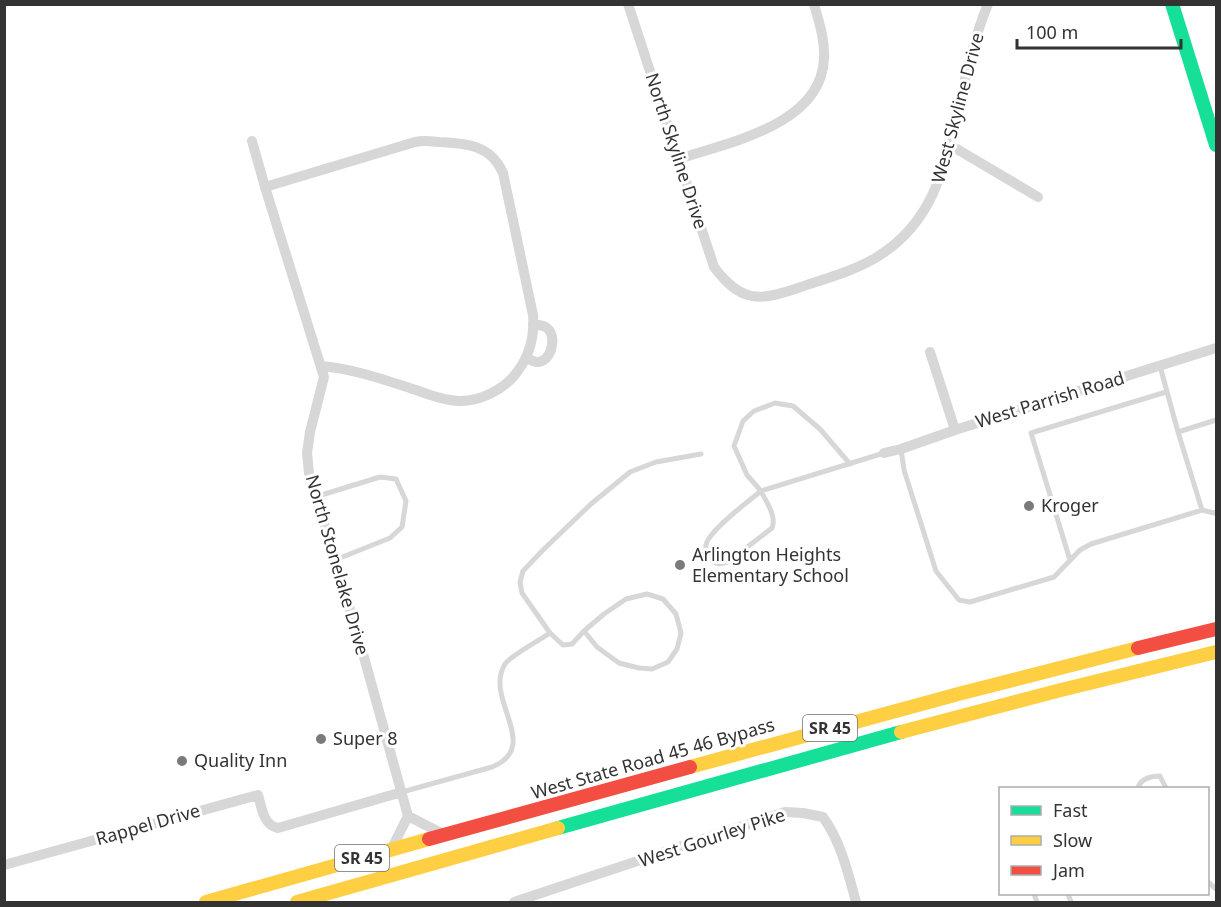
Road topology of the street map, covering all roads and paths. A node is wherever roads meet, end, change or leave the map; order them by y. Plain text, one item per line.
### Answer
1 (628, 4) edge
2 (814, 4) edge
3 (988, 4) edge
4 (1172, 4) edge
5 (252, 141) dead end
6 (950, 145) junction
7 (1216, 145) edge
8 (679, 159) junction
9 (265, 187) junction
10 (1038, 196) dead end
11 (736, 291) joint
12 (533, 324) junction
13 (1216, 348) edge
14 (930, 352) dead end
15 (526, 358) junction
16 (322, 366) junction
17 (1160, 366) junction
18 (1166, 392) junction
19 (1216, 420) edge
20 (955, 430) junction
21 (1178, 432) junction
22 (901, 449) junction
23 (884, 453) joint
24 (701, 454) dead end
25 (850, 464) junction
26 (761, 491) junction
27 (315, 497) junction
28 (1202, 510) junction
29 (1216, 512) edge
30 (335, 560) junction
31 (1070, 560) junction
32 (1216, 629) edge
33 (584, 631) junction
34 (550, 633) junction
35 (1216, 652) edge
36 (760, 748) junction
37 (733, 779) junction
38 (1138, 787) edge
39 (1165, 787) edge
40 (402, 792) junction
41 (408, 816) junction
42 (446, 835) junction
43 (392, 850) junction
44 (4, 865) edge
45 (279, 882) junction
46 (260, 900) dead end
47 (206, 903) edge
48 (297, 903) edge
49 (514, 903) edge
50 (856, 903) edge

1 - 8 street, North Skyline Drive
2 - 8 street
3 - 6 street, West Skyline Drive
4 - 7 main road
5 - 9 street, North Stonelake Drive
6 - 10 street
6 - 11 street, West Skyline Drive
8 - 11 street, North Skyline Drive
9 - 12 street
9 - 16 street, North Stonelake Drive
12 - 15 street
12 - 15 street
13 - 17 street, West Parrish Road
14 - 20 street
15 - 16 street
16 - 27 street, North Stonelake Drive
17 - 18 lane
17 - 20 street, West Parrish Road
18 - 21 lane
18 - 31 lane
19 - 21 lane
20 - 22 street, West Parrish Road
21 - 28 lane
22 - 23 street, West Parrish Road
22 - 31 lane
23 - 25 lane
24 - 34 lane
25 - 26 lane
25 - 26 lane
26 - 26 lane
27 - 30 street, North Stonelake Drive
27 - 30 lane
28 - 29 lane
28 - 31 lane
30 - 40 street, North Stonelake Drive
32 - 36 main road, West State Road 45 46 Bypass / SR 45
33 - 33 lane
33 - 34 lane
34 - 40 lane
35 - 37 main road, SR 45
36 - 37 main road
36 - 42 main road, West State Road 45 46 Bypass / SR 45
37 - 48 main road, SR 45
38 - 39 lane
40 - 41 street, North Stonelake Drive
40 - 44 street, Rappel Drive
41 - 42 street
41 - 43 street
42 - 43 main road, West State Road 45 46 Bypass / SR 45
43 - 45 main road, West State Road 45 46 Bypass / SR 45
45 - 46 main road
45 - 47 main road, West State Road 45 46 Bypass / SR 45
49 - 50 street, West Gourley Pike

